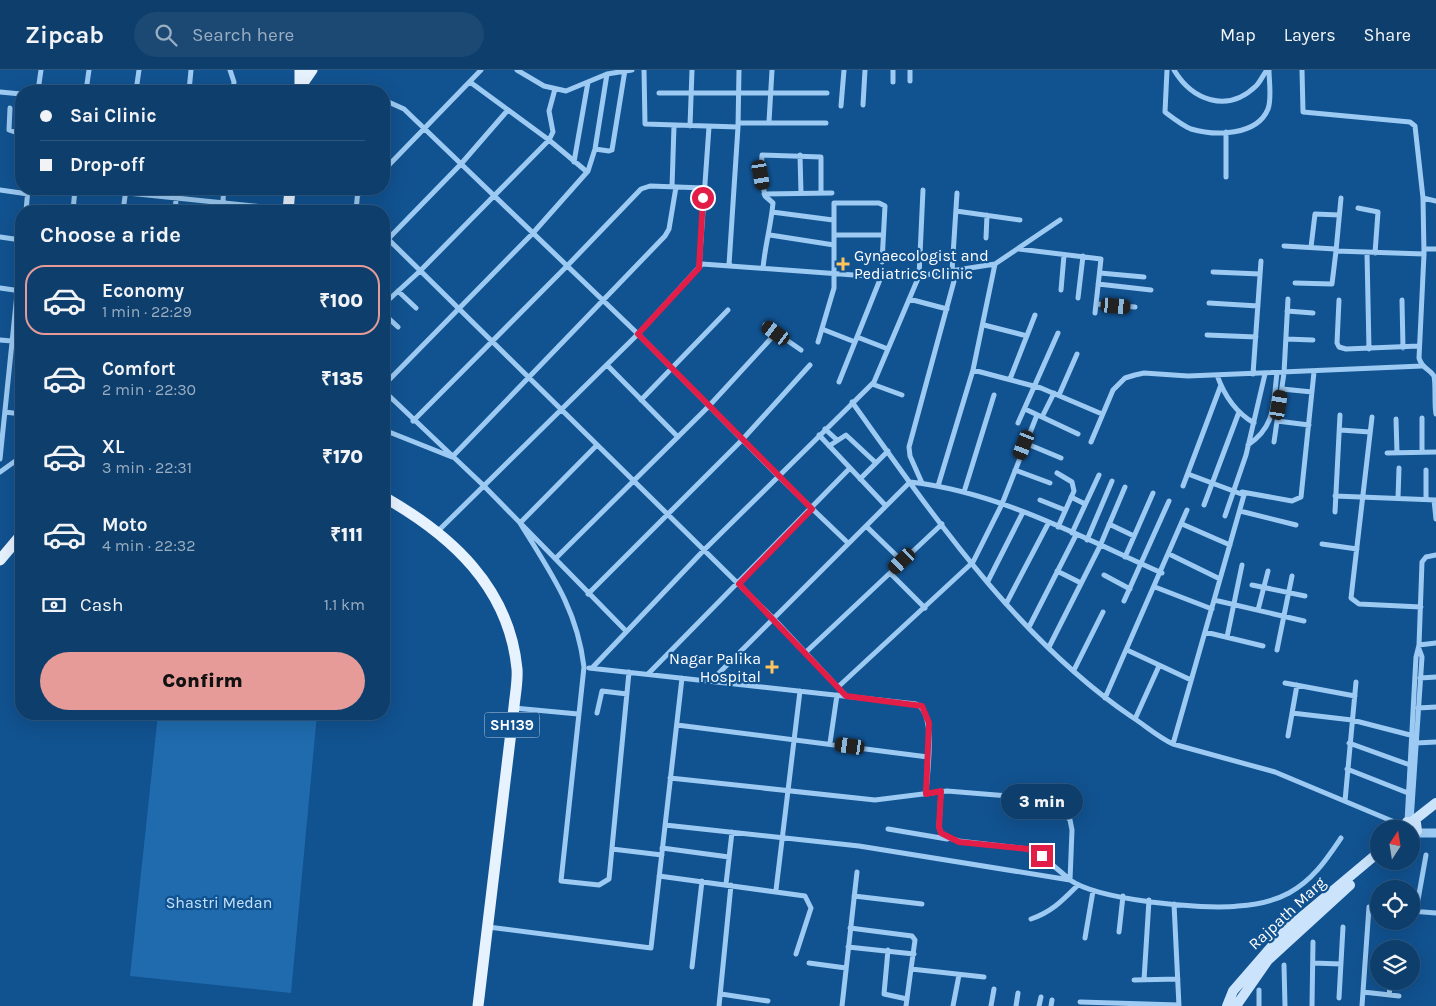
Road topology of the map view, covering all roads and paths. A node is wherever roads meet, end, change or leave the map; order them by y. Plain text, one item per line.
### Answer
1 (41, 70) edge
2 (89, 70) edge
3 (139, 70) edge
4 (191, 70) edge
5 (230, 70) edge
6 (300, 70) edge
7 (312, 70) edge
8 (481, 70) edge
9 (517, 70) edge
10 (625, 70) edge
11 (632, 70) edge
12 (644, 70) edge
13 (692, 70) edge
14 (738, 70) edge
15 (772, 70) edge
16 (844, 70) edge
17 (865, 70) edge
18 (893, 70) edge
19 (910, 70) edge
20 (1167, 70) edge
21 (1174, 70) edge
22 (1268, 70) edge
23 (1302, 70) edge
24 (608, 74) junction
25 (910, 81) dead end
26 (470, 82) junction
27 (588, 82) junction
28 (893, 82) dead end
29 (39, 85) edge
30 (87, 85) edge
31 (137, 85) edge
32 (190, 85) edge
33 (234, 85) edge
34 (300, 85) edge
35 (303, 85) edge
36 (555, 89) junction
37 (0, 92) edge
38 (739, 92) junction
39 (771, 92) junction
40 (15, 93) edge
41 (659, 93) dead end
42 (692, 93) junction
43 (827, 93) dead end
44 (390, 103) edge
45 (863, 105) dead end
46 (841, 106) dead end
47 (10, 108) dead end
48 (507, 111) junction
49 (769, 122) junction
50 (826, 123) dead end
51 (738, 125) junction
52 (674, 126) junction
53 (690, 126) junction
54 (709, 127) junction
55 (424, 129) junction
56 (15, 132) edge
57 (1226, 132) junction
58 (549, 140) junction
59 (595, 149) junction
60 (800, 155) junction
61 (574, 162) junction
62 (390, 164) edge
63 (461, 164) junction
64 (586, 171) junction
65 (1226, 177) dead end
66 (674, 187) junction
67 (704, 188) junction
68 (0, 190) edge
69 (923, 190) dead end
70 (15, 191) edge
71 (801, 193) junction
72 (821, 193) junction
73 (832, 193) dead end
74 (957, 193) dead end
75 (764, 194) junction
76 (159, 195) edge
77 (223, 195) edge
78 (357, 196) edge
79 (176, 197) junction
80 (495, 197) junction
81 (1341, 198) dead end
82 (1423, 198) junction
83 (1436, 201) edge
84 (222, 202) junction
85 (175, 205) edge
86 (247, 205) edge
87 (356, 205) edge
88 (1358, 208) dead end
89 (956, 211) junction
90 (772, 212) junction
91 (987, 215) junction
92 (1339, 215) junction
93 (833, 220) junction
94 (1020, 220) dead end
95 (1060, 220) dead end
96 (390, 233) edge
97 (533, 233) junction
98 (770, 235) junction
99 (834, 235) junction
100 (883, 235) junction
101 (0, 237) edge
102 (986, 238) dead end
103 (15, 239) edge
104 (390, 241) edge
105 (834, 245) junction
106 (1284, 246) dead end
107 (1312, 247) junction
108 (1018, 249) junction
109 (1436, 249) edge
110 (1336, 250) junction
111 (1424, 252) junction
112 (1367, 253) junction
113 (1375, 253) junction
114 (1064, 255) junction
115 (1083, 256) junction
116 (1261, 261) dead end
117 (882, 262) dead end
118 (996, 264) junction
119 (729, 265) junction
120 (567, 266) junction
121 (699, 268) junction
122 (762, 268) junction
123 (955, 270) junction
124 (420, 271) junction
125 (1213, 272) dead end
126 (1100, 273) junction
127 (834, 274) junction
128 (1260, 274) junction
129 (919, 276) junction
130 (881, 277) junction
131 (1144, 277) dead end
132 (1295, 282) dead end
133 (1098, 284) junction
134 (0, 288) edge
135 (15, 290) edge
136 (1061, 290) dead end
137 (1151, 290) dead end
138 (398, 291) junction
139 (390, 298) edge
140 (1078, 298) dead end
141 (909, 299) junction
142 (1288, 299) dead end
143 (1339, 300) dead end
144 (1402, 300) dead end
145 (603, 301) junction
146 (1209, 303) dead end
147 (1096, 304) junction
148 (1258, 306) junction
149 (416, 308) dead end
150 (1135, 308) dead end
151 (459, 309) junction
152 (947, 309) junction
153 (728, 310) dead end
154 (1287, 311) junction
155 (1095, 313) dead end
156 (1313, 313) dead end
157 (1035, 315) dead end
158 (15, 319) edge
159 (390, 320) edge
160 (765, 325) dead end
161 (984, 325) junction
162 (398, 327) dead end
163 (822, 329) junction
164 (776, 333) junction
165 (1058, 333) dead end
166 (638, 334) junction
167 (1207, 335) dead end
168 (1027, 336) junction
169 (1256, 337) junction
170 (1286, 339) junction
171 (0, 340) edge
172 (856, 340) junction
173 (1313, 340) dead end
174 (12, 341) junction
175 (492, 342) junction
176 (818, 342) dead end
177 (1419, 346) junction
178 (1369, 348) junction
179 (1403, 348) junction
180 (888, 349) junction
181 (801, 350) dead end
182 (1078, 354) dead end
183 (607, 365) junction
184 (810, 365) dead end
185 (1422, 366) junction
186 (672, 368) junction
187 (973, 370) junction
188 (1314, 372) junction
189 (1277, 373) junction
190 (1284, 373) junction
191 (1253, 374) junction
192 (1265, 374) junction
193 (1217, 375) junction
194 (1435, 375) edge
195 (530, 378) junction
196 (390, 379) edge
197 (1010, 380) junction
198 (839, 382) dead end
199 (872, 384) junction
200 (0, 385) edge
201 (1221, 385) junction
202 (8, 386) junction
203 (1036, 386) junction
204 (1282, 389) junction
205 (1312, 392) junction
206 (1056, 394) junction
207 (902, 395) dead end
208 (994, 395) dead end
209 (390, 398) edge
210 (642, 400) junction
211 (852, 402) junction
212 (709, 406) junction
213 (561, 409) junction
214 (1025, 409) junction
215 (5, 412) junction
216 (1239, 412) junction
217 (15, 413) edge
218 (1102, 414) junction
219 (1436, 414) edge
220 (1340, 415) dead end
221 (1040, 416) junction
222 (1372, 417) dead end
223 (1422, 418) dead end
224 (1396, 419) dead end
225 (1277, 420) junction
226 (413, 421) junction
227 (1018, 423) dead end
228 (1254, 423) junction
229 (1309, 425) junction
230 (825, 429) junction
231 (1340, 430) junction
232 (390, 432) edge
233 (1370, 432) junction
234 (1, 434) edge
235 (1078, 434) dead end
236 (678, 436) junction
237 (819, 436) junction
238 (742, 440) junction
239 (837, 440) junction
240 (1091, 442) dead end
241 (1274, 442) dead end
242 (1026, 443) junction
243 (597, 444) junction
244 (829, 446) junction
245 (1248, 446) junction
246 (888, 451) junction
247 (1422, 452) junction
248 (1436, 452) edge
249 (1387, 453) dead end
250 (1397, 453) junction
251 (452, 457) junction
252 (1061, 458) dead end
253 (0, 459) edge
254 (15, 461) edge
255 (876, 463) junction
256 (850, 468) junction
257 (1399, 468) dead end
258 (1015, 470) junction
259 (1426, 470) dead end
260 (0, 472) edge
261 (1057, 473) dead end
262 (1188, 474) junction
263 (1099, 475) dead end
264 (778, 476) junction
265 (860, 479) junction
266 (634, 480) junction
267 (1112, 481) dead end
268 (910, 482) junction
269 (1212, 482) junction
270 (922, 483) junction
271 (1050, 483) dead end
272 (483, 485) junction
273 (938, 486) junction
274 (1183, 486) dead end
275 (1125, 487) dead end
276 (1238, 491) junction
277 (964, 492) junction
278 (1153, 493) dead end
279 (1335, 496) junction
280 (1071, 497) junction
281 (1363, 497) junction
282 (1398, 498) junction
283 (1426, 499) junction
284 (390, 500) edge
285 (1040, 500) dead end
286 (1435, 500) edge
287 (1169, 501) dead end
288 (1002, 504) junction
289 (1085, 504) junction
290 (1204, 505) dead end
291 (886, 506) junction
292 (812, 509) junction
293 (1065, 510) junction
294 (1188, 510) dead end
295 (1240, 511) junction
296 (1023, 512) junction
297 (1335, 512) dead end
298 (668, 514) junction
299 (1225, 516) dead end
300 (1436, 519) edge
301 (1049, 522) junction
302 (520, 523) junction
303 (942, 524) junction
304 (1109, 524) junction
305 (1182, 524) junction
306 (1296, 525) dead end
307 (866, 526) junction
308 (1058, 527) junction
309 (437, 532) junction
310 (15, 533) edge
311 (1074, 534) junction
312 (1134, 536) junction
313 (1087, 540) junction
314 (15, 542) edge
315 (848, 543) junction
316 (1322, 544) dead end
317 (1230, 545) junction
318 (1100, 546) junction
319 (0, 549) edge
320 (1356, 549) junction
321 (704, 550) junction
322 (1169, 554) junction
323 (1436, 555) edge
324 (1125, 556) junction
325 (556, 558) junction
326 (0, 560) edge
327 (902, 561) junction
328 (973, 562) junction
329 (1142, 564) junction
330 (1242, 565) dead end
331 (1057, 571) junction
332 (1268, 571) dead end
333 (890, 573) junction
334 (1162, 573) junction
335 (1104, 575) dead end
336 (1292, 576) dead end
337 (1220, 579) junction
338 (988, 581) junction
339 (739, 584) junction
340 (1081, 584) junction
341 (1252, 585) dead end
342 (1155, 587) junction
343 (1264, 587) junction
344 (1130, 589) junction
345 (1289, 592) junction
346 (588, 594) junction
347 (1305, 596) dead end
348 (1214, 600) junction
349 (1124, 601) dead end
350 (1006, 604) junction
351 (1234, 605) junction
352 (1421, 607) junction
353 (925, 608) junction
354 (1212, 609) junction
355 (1258, 610) junction
356 (1103, 612) dead end
357 (1284, 616) junction
358 (774, 619) junction
359 (1304, 621) dead end
360 (1029, 626) junction
361 (626, 631) junction
362 (1205, 632) junction
363 (1227, 637) junction
364 (1436, 643) edge
365 (1263, 646) dead end
366 (1048, 647) junction
367 (1419, 647) junction
368 (1127, 650) junction
369 (1278, 650) dead end
370 (806, 652) junction
371 (1159, 666) junction
372 (584, 667) junction
373 (592, 668) junction
374 (1074, 670) junction
375 (629, 672) junction
376 (648, 674) junction
377 (1436, 677) edge
378 (682, 678) junction
379 (1420, 678) junction
380 (1191, 680) junction
381 (711, 681) junction
382 (1356, 682) dead end
383 (1285, 683) dead end
384 (1297, 686) junction
385 (838, 687) junction
386 (800, 691) junction
387 (627, 694) junction
388 (837, 695) junction
389 (846, 696) junction
390 (1355, 696) junction
391 (1105, 698) junction
392 (1436, 707) edge
393 (514, 708) junction
394 (1418, 708) junction
395 (597, 713) dead end
396 (1292, 713) junction
397 (578, 714) junction
398 (1135, 719) junction
399 (1352, 720) junction
400 (677, 725) junction
401 (1288, 736) dead end
402 (1414, 736) junction
403 (795, 739) junction
404 (1436, 742) edge
405 (830, 743) junction
406 (1350, 743) junction
407 (1416, 743) junction
408 (1173, 744) junction
409 (928, 757) junction
410 (1410, 765) junction
411 (1347, 769) junction
412 (670, 778) junction
413 (789, 791) junction
414 (941, 791) junction
415 (1408, 793) junction
416 (926, 794) junction
417 (1345, 801) junction
418 (1436, 804) edge
419 (1436, 810) edge
420 (1393, 820) edge
421 (1410, 820) edge
422 (1411, 820) edge
423 (1419, 820) edge
424 (1420, 821) edge
425 (665, 825) junction
426 (1420, 827) edge
427 (1436, 828) edge
428 (888, 829) dead end
429 (1420, 829) edge
430 (732, 832) junction
431 (1436, 833) edge
432 (784, 838) junction
433 (1341, 838) dead end
434 (959, 842) junction
435 (662, 848) junction
436 (612, 849) junction
437 (662, 854) junction
438 (1426, 855) dead end
439 (729, 857) junction
440 (1370, 860) edge
441 (1370, 868) edge
442 (857, 872) dead end
443 (659, 876) junction
444 (1070, 880) junction
445 (702, 881) junction
446 (1420, 883) edge
447 (729, 884) junction
448 (1078, 885) junction
449 (776, 890) junction
450 (1093, 891) junction
451 (854, 896) junction
452 (1123, 896) junction
453 (1150, 900) junction
454 (922, 904) dead end
455 (1174, 904) junction
456 (1370, 907) edge
457 (1420, 912) edge
458 (1436, 913) edge
459 (1031, 919) dead end
460 (488, 927) junction
461 (850, 928) junction
462 (1343, 928) dead end
463 (1119, 932) dead end
464 (1085, 938) dead end
465 (1313, 942) dead end
466 (848, 947) junction
467 (888, 950) junction
468 (796, 954) dead end
469 (914, 954) junction
470 (809, 963) dead end
471 (1313, 963) junction
472 (1341, 964) junction
473 (1284, 965) dead end
474 (692, 967) dead end
475 (846, 968) junction
476 (911, 969) junction
477 (959, 976) junction
478 (984, 977) dead end
479 (1178, 979) junction
480 (1134, 980) dead end
481 (1144, 980) junction
482 (994, 989) dead end
483 (1259, 990) dead end
484 (1390, 990) edge
485 (1363, 992) junction
486 (1018, 993) dead end
487 (721, 994) junction
488 (1389, 995) junction
489 (1399, 996) dead end
490 (1041, 997) dead end
491 (1339, 998) dead end
492 (908, 999) junction
493 (768, 1001) dead end
494 (1080, 1002) dead end
495 (1119, 1005) edge
496 (1157, 1005) edge
497 (478, 1006) edge
498 (719, 1006) edge
499 (842, 1006) edge
500 (906, 1006) edge
501 (953, 1006) edge
502 (991, 1006) edge
503 (1016, 1006) edge
504 (1039, 1006) edge
505 (1179, 1006) edge
506 (1227, 1006) edge
507 (1236, 1006) edge
508 (1259, 1006) edge
509 (1285, 1006) edge
510 (1312, 1006) edge
511 (1362, 1006) edge

1 - 29 street
2 - 30 street
3 - 31 street
4 - 32 street
5 - 33 street
6 - 34 main road
7 - 35 main road
8 - 26 street
9 - 36 street
10 - 11 street
10 - 24 street
10 - 59 street
12 - 52 street
13 - 42 street
14 - 38 street
15 - 39 street
16 - 46 street
17 - 45 street
18 - 28 street
19 - 25 street
20 - 57 street
21 - 22 street
22 - 57 street
23 - 82 street
24 - 27 street
24 - 59 street
26 - 48 street
26 - 55 street
27 - 36 street
27 - 61 street
36 - 58 street
37 - 40 street
38 - 39 street
38 - 42 street
38 - 51 street
39 - 43 street
39 - 49 street
41 - 42 street
42 - 53 street
44 - 55 street
47 - 56 street
48 - 58 street
48 - 63 street
49 - 50 street
49 - 51 street
51 - 54 street
51 - 119 street
52 - 53 street
52 - 66 street
53 - 54 street
54 - 67 street
55 - 62 street
55 - 63 street
57 - 65 street
58 - 61 street
58 - 80 street
59 - 64 street
60 - 71 street
60 - 72 street
60 - 75 street
61 - 64 street
63 - 80 street
63 - 96 street
64 - 97 street
66 - 67 street
66 - 120 street
66 - 145 street
67 - 121 street
68 - 70 street
69 - 129 street
71 - 72 street
71 - 75 street
72 - 73 street
74 - 89 street
75 - 90 street
76 - 79 street
77 - 84 street
78 - 87 street
79 - 84 street
79 - 85 street
80 - 97 street
80 - 124 street
81 - 92 street
82 - 83 street
82 - 111 street
84 - 86 street
88 - 113 street
89 - 91 street
89 - 123 street
90 - 93 street
90 - 98 street
91 - 94 street
91 - 102 street
92 - 107 street
92 - 110 street
93 - 99 street
93 - 100 street
95 - 108 street
97 - 120 street
97 - 151 street
98 - 105 street
98 - 122 street
99 - 100 street
99 - 105 street
100 - 117 street
101 - 103 street
104 - 124 street
105 - 127 street
106 - 107 street
107 - 110 street
108 - 114 street
108 - 118 street
109 - 111 street
110 - 112 street
110 - 132 street
111 - 113 street
111 - 177 street
112 - 113 street
112 - 178 street
114 - 115 street
114 - 136 street
115 - 126 street
115 - 140 street
116 - 128 street
118 - 123 street
118 - 161 street
119 - 121 street
119 - 122 street
120 - 145 street
120 - 175 street
121 - 166 street
122 - 127 street
123 - 129 street
123 - 152 street
124 - 138 street
124 - 151 street
125 - 128 street
126 - 131 street
126 - 133 street
127 - 130 street
127 - 163 street
128 - 148 street
129 - 130 street
129 - 141 street
130 - 172 street
133 - 137 street
133 - 147 street
134 - 135 street
138 - 139 street
138 - 149 street
141 - 152 street
141 - 180 street
142 - 154 street
143 - 178 street
144 - 179 street
145 - 166 street
145 - 195 street
146 - 148 street
147 - 150 street
147 - 155 street
148 - 169 street
151 - 175 street
151 - 196 street
152 - 270 street
153 - 186 street
154 - 156 street
154 - 170 street
157 - 168 street
158 - 174 street
159 - 162 street
160 - 164 street
161 - 168 street
161 - 187 street
163 - 172 street
163 - 176 street
164 - 181 street
164 - 212 street
165 - 203 street
166 - 183 street
166 - 186 street
167 - 169 street
168 - 197 street
169 - 191 street
170 - 173 street
170 - 190 street
171 - 174 street
172 - 180 street
172 - 198 street
174 - 202 street
175 - 195 street
175 - 226 street
177 - 179 street
177 - 185 street
178 - 179 street
180 - 199 street
182 - 206 street
183 - 210 street
183 - 213 street
184 - 238 street
185 - 188 street
185 - 194 street
186 - 210 street
186 - 212 street
187 - 197 street
187 - 273 street
188 - 190 street
188 - 205 street
189 - 190 street
189 - 192 street
189 - 245 street
190 - 204 street
191 - 192 street
191 - 193 street
192 - 228 street
193 - 201 street
193 - 218 street
194 - 219 street
195 - 213 street
195 - 251 street
197 - 203 street
199 - 207 street
199 - 211 street
200 - 202 street
201 - 216 street
201 - 262 street
202 - 215 street
203 - 206 street
203 - 214 street
204 - 205 street
204 - 225 street
205 - 229 street
206 - 218 street
206 - 221 street
208 - 277 street
209 - 226 street
210 - 236 street
211 - 230 street
211 - 246 street
212 - 236 street
212 - 238 street
213 - 243 street
213 - 272 street
214 - 221 street
214 - 227 street
215 - 217 street
215 - 234 street
216 - 228 street
216 - 269 street
218 - 240 street
220 - 231 street
221 - 235 street
221 - 242 street
222 - 233 street
223 - 247 street
224 - 250 street
225 - 229 street
225 - 241 street
226 - 251 street
228 - 245 street
229 - 276 street
230 - 237 street
230 - 239 street
231 - 233 street
231 - 279 street
232 - 251 street
233 - 281 street
234 - 253 street
236 - 266 street
237 - 244 street
237 - 264 street
238 - 264 street
238 - 298 street
239 - 244 street
239 - 255 street
242 - 252 street
242 - 258 street
243 - 266 street
243 - 302 street
244 - 256 street
245 - 276 street
246 - 255 street
246 - 268 street
247 - 248 street
247 - 250 street
249 - 250 street
251 - 272 street
254 - 260 street
255 - 265 street
256 - 265 street
256 - 292 street
257 - 282 street
258 - 271 street
258 - 288 street
259 - 283 street
261 - 280 street
262 - 269 street
262 - 274 street
263 - 289 street
264 - 292 street
264 - 321 street
265 - 291 street
266 - 298 street
266 - 325 street
267 - 313 street
268 - 270 street
268 - 291 street
268 - 303 street
269 - 276 street
269 - 290 street
270 - 273 street
272 - 302 street
272 - 309 street
273 - 277 street
275 - 304 street
276 - 295 street
276 - 299 street
277 - 288 street
278 - 312 street
279 - 281 street
279 - 297 street
280 - 289 street
280 - 293 street
281 - 282 street
281 - 320 street
282 - 283 street
283 - 286 street
284 - 309 main road, SH139
285 - 293 street
286 - 300 street
287 - 329 street
288 - 296 street
288 - 328 street
289 - 311 street
291 - 307 street
292 - 315 street
292 - 339 street
293 - 308 street
294 - 305 street
295 - 306 street
295 - 317 street
296 - 301 street
296 - 338 street
298 - 321 street
298 - 346 street
301 - 308 street
301 - 350 street
302 - 325 street
302 - 372 street
303 - 327 street
303 - 328 street
304 - 312 street
304 - 318 street
305 - 317 street
305 - 322 street
307 - 315 street
307 - 327 street
308 - 311 street
309 - 393 main road, SH139
310 - 319 main road
311 - 313 street
311 - 331 street
312 - 324 street
313 - 318 street
314 - 326 main road
315 - 358 street
316 - 320 street
317 - 337 street
318 - 324 street
318 - 340 street
320 - 352 street
321 - 339 street
321 - 361 street
322 - 334 street
322 - 337 street
323 - 352 street
324 - 329 street
325 - 346 street
327 - 333 street
328 - 338 street
328 - 353 street
329 - 334 street
329 - 344 street
330 - 351 street
331 - 340 street
331 - 360 street
332 - 343 street
333 - 353 street
333 - 370 street
334 - 342 street
335 - 344 street
336 - 345 street
337 - 348 street
338 - 350 street
339 - 358 street
339 - 376 street
340 - 366 street
341 - 343 street
342 - 354 street
342 - 368 street
343 - 345 street
343 - 355 street
344 - 349 street
345 - 347 street
345 - 357 street
346 - 361 street
348 - 351 street
348 - 354 street
350 - 360 street
351 - 355 street
351 - 363 street
352 - 367 street
353 - 385 street
354 - 362 street
355 - 357 street
356 - 374 street
357 - 359 street
357 - 369 street
358 - 370 street
358 - 381 street
360 - 366 street
361 - 373 street
362 - 363 street
362 - 380 street
363 - 365 street
364 - 367 street
366 - 374 street
367 - 379 street
367 - 402 street
368 - 371 street
368 - 391 street
370 - 385 street
371 - 380 street
371 - 398 street
372 - 373 street
372 - 397 street
373 - 375 street
374 - 391 street
375 - 376 street
375 - 387 street
376 - 378 street
377 - 379 street
378 - 381 street
378 - 400 street
379 - 394 street
380 - 408 street
381 - 386 street
382 - 390 street
383 - 384 street
384 - 390 street
384 - 396 street
385 - 389 street
386 - 388 street
386 - 403 street
387 - 395 street
387 - 436 street
388 - 389 street
388 - 405 street
389 - 409 street
390 - 399 street
391 - 398 street
392 - 394 street
393 - 397 street
393 - 460 main road, SH139
394 - 402 street
396 - 399 street
396 - 401 street
397 - 436 street
398 - 408 street
399 - 402 street
399 - 406 street
400 - 403 street
400 - 412 street
402 - 407 street
402 - 410 street
403 - 405 street
403 - 413 street
404 - 407 street
405 - 409 street
406 - 410 street
406 - 411 street
407 - 422 street
408 - 417 street
409 - 416 street
410 - 415 street
411 - 415 street
411 - 417 street
412 - 413 street
412 - 425 street
413 - 416 street
413 - 432 street
414 - 416 street
414 - 434 street
414 - 444 street
415 - 421 street
417 - 420 street
418 - 423 main road
419 - 424 main road
425 - 430 street
425 - 435 street
426 - 427 street
428 - 434 street
429 - 431 street
430 - 432 street
430 - 439 street
432 - 444 street
432 - 449 street
433 - 455 street
434 - 444 street
435 - 437 street
435 - 439 street
436 - 437 street
437 - 443 street
438 - 446 street
439 - 447 street
440 - 506 main road, Rajpath Marg
441 - 507 main road, Rajpath Marg
442 - 451 street
443 - 445 street
443 - 460 street
444 - 448 street
445 - 447 street
445 - 474 street
447 - 449 street
447 - 487 street
448 - 450 street
448 - 459 street
449 - 468 street
450 - 452 street
450 - 464 street
451 - 454 street
451 - 461 street
452 - 453 street
452 - 463 street
453 - 455 street
453 - 481 street
455 - 479 street
456 - 485 street
457 - 458 street
460 - 497 main road, SH139
461 - 466 street
461 - 469 street
462 - 472 street
465 - 471 street
466 - 467 street
466 - 475 street
467 - 469 street
467 - 492 street
469 - 476 street
470 - 475 street
471 - 472 street
471 - 510 street
472 - 491 street
473 - 509 street
475 - 499 street
476 - 477 street
476 - 492 street
477 - 478 street
477 - 501 street
479 - 481 street
479 - 505 street
480 - 481 street
482 - 502 street
483 - 508 street
484 - 488 street
485 - 488 street
485 - 511 street
486 - 503 street
487 - 493 street
487 - 498 street
488 - 489 street
490 - 504 street
492 - 500 street
494 - 495 street
495 - 496 street
496 - 505 street

